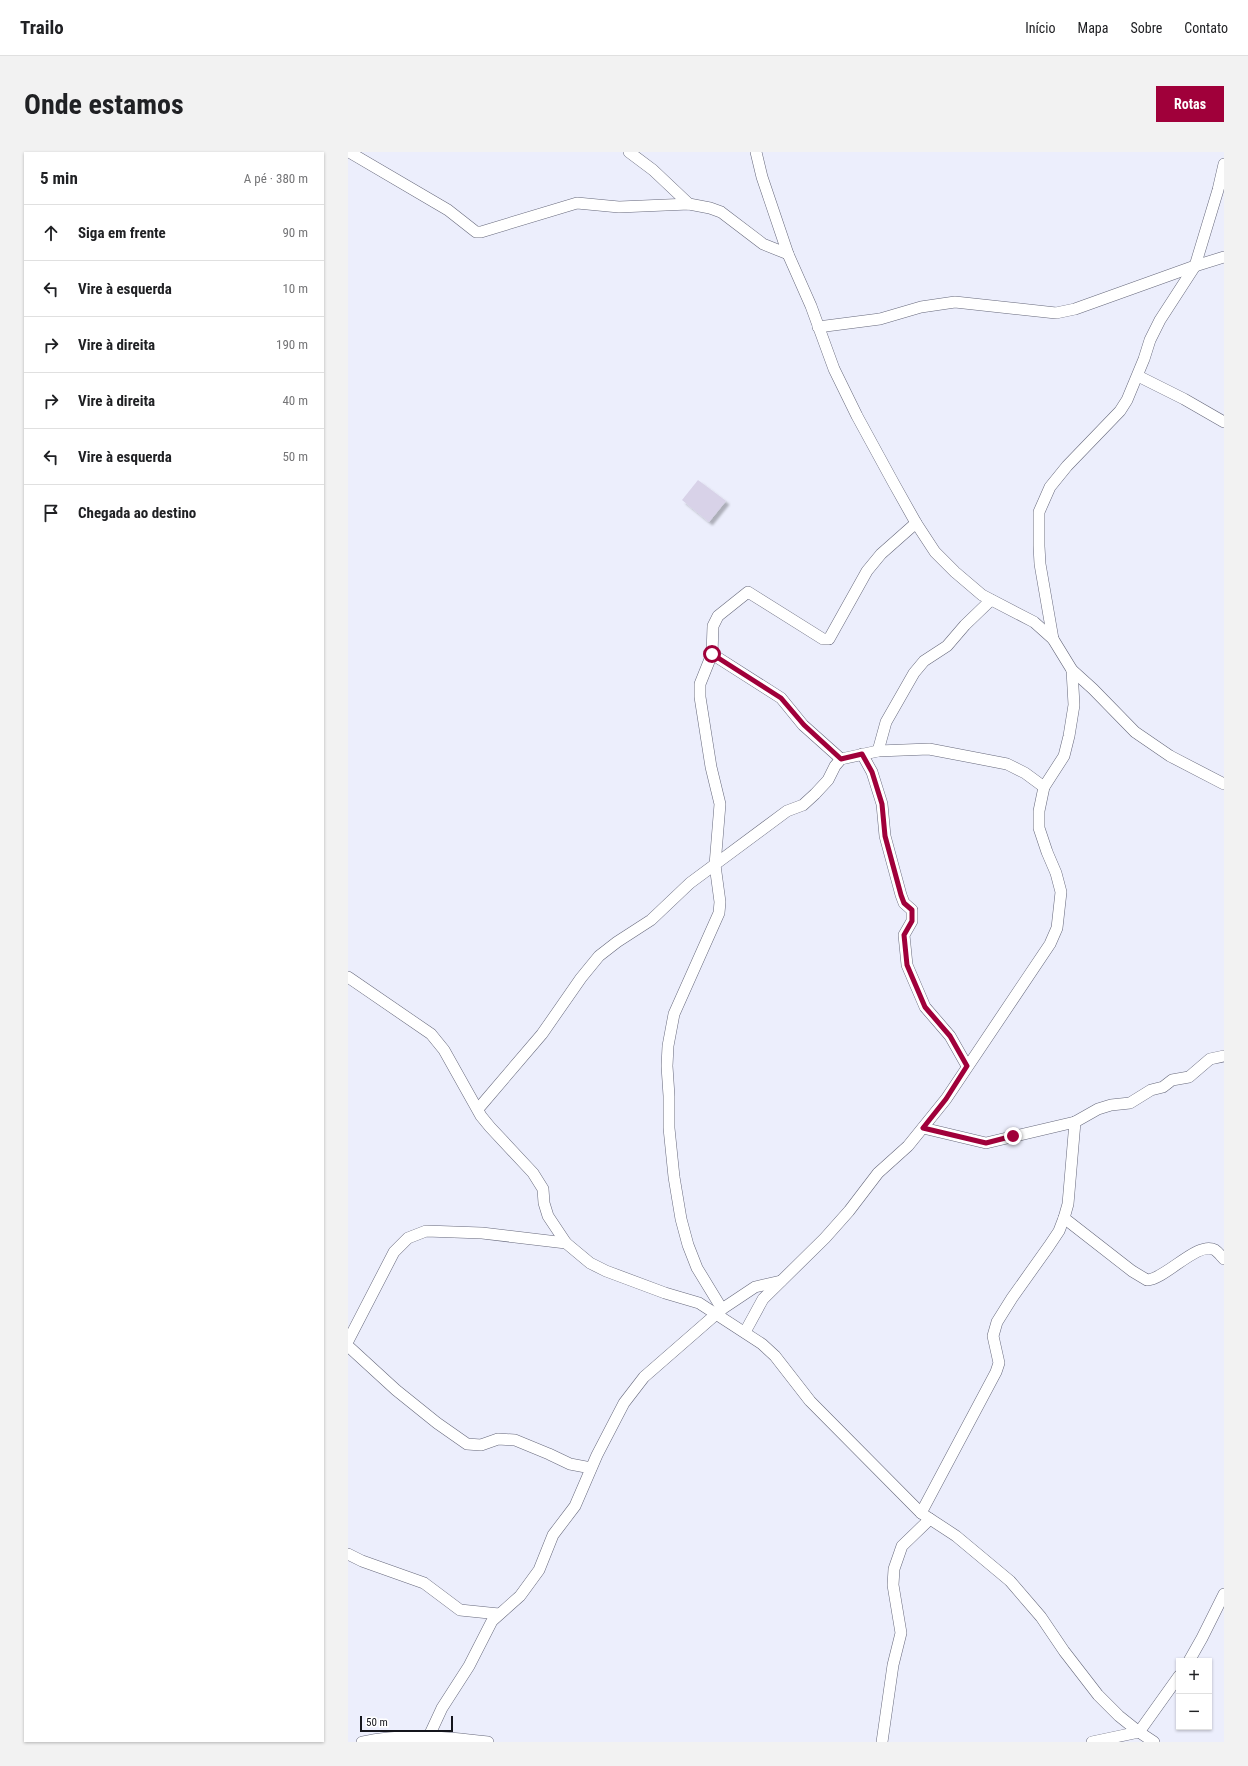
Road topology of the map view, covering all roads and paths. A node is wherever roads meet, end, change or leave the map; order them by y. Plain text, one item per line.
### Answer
1 (349, 152) edge
2 (629, 152) edge
3 (756, 152) edge
4 (1224, 164) edge
5 (689, 204) junction
6 (788, 254) junction
7 (1224, 257) edge
8 (1195, 266) junction
9 (818, 327) junction
10 (1138, 376) junction
11 (1224, 422) edge
12 (916, 523) junction
13 (992, 600) junction
14 (1053, 639) junction
15 (712, 654) junction
16 (1072, 670) junction
17 (878, 751) junction
18 (862, 754) junction
19 (841, 759) junction
20 (1224, 784) edge
21 (1044, 787) junction
22 (715, 865) junction
23 (348, 977) edge
24 (1224, 1056) edge
25 (967, 1066) junction
26 (478, 1109) junction
27 (1075, 1122) junction
28 (923, 1128) junction
29 (1064, 1218) junction
30 (566, 1243) junction
31 (1224, 1259) edge
32 (781, 1281) junction
33 (719, 1311) junction
34 (745, 1332) junction
35 (348, 1341) edge
36 (348, 1346) edge
37 (591, 1468) junction
38 (925, 1516) junction
39 (348, 1554) edge
40 (1224, 1594) edge
41 (499, 1614) junction
42 (1190, 1658) edge
43 (1176, 1680) edge
44 (1139, 1732) junction
45 (430, 1736) junction
46 (362, 1742) edge
47 (488, 1742) edge
48 (882, 1742) edge
49 (1092, 1742) edge
50 (1154, 1742) edge

1 - 5 street
2 - 5 street
3 - 6 street
4 - 8 street
5 - 6 street
6 - 9 street
7 - 8 street
8 - 9 street
8 - 10 street
9 - 12 street
10 - 11 street
10 - 14 street
12 - 13 street
12 - 15 street
13 - 14 street
13 - 17 street
14 - 16 street
15 - 19 street
15 - 22 street
16 - 20 street
16 - 21 street
17 - 18 street
17 - 21 street
18 - 19 street
18 - 25 street
19 - 22 street
21 - 25 street
22 - 26 street
22 - 33 street
23 - 26 street
24 - 27 street
25 - 28 street
26 - 30 street
27 - 28 street
27 - 29 street
28 - 32 street
29 - 31 street
29 - 38 street
30 - 33 street
30 - 35 street
32 - 33 street
32 - 34 street
33 - 34 street
33 - 37 street
34 - 38 street
36 - 37 street
37 - 41 street
38 - 44 street
38 - 48 street
39 - 41 street
40 - 42 street
41 - 45 street
43 - 44 street
44 - 49 street
44 - 50 street
45 - 46 street
45 - 47 street

